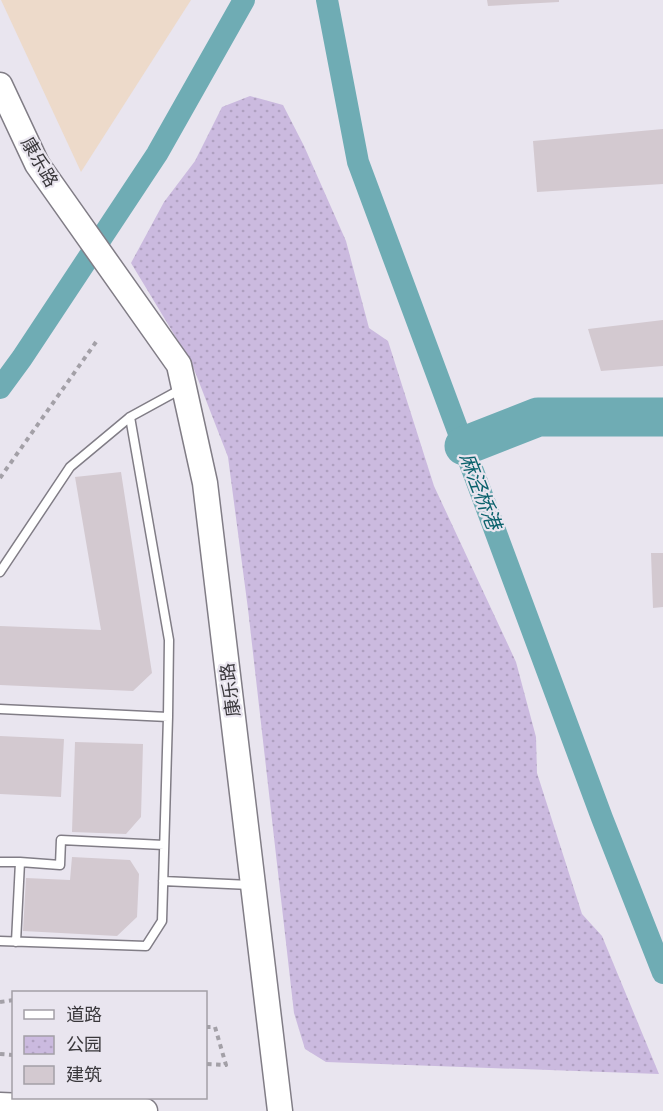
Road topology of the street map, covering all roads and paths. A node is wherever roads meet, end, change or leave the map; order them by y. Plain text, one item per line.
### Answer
1 (0, 85) edge
2 (96, 342) dead end
3 (183, 388) junction
4 (130, 417) junction
5 (0, 478) edge
6 (0, 572) edge
7 (0, 709) edge
8 (168, 717) junction
9 (164, 845) junction
10 (0, 862) edge
11 (20, 862) junction
12 (163, 881) junction
13 (253, 885) junction
14 (0, 941) edge
15 (16, 942) junction
16 (207, 1027) edge
17 (207, 1064) edge
18 (0, 1105) edge
19 (71, 1109) edge
20 (145, 1111) edge
21 (280, 1111) edge

1 - 3 street, 康乐路
2 - 5 path
3 - 4 lane
3 - 13 street, 康乐路
4 - 6 lane
4 - 8 lane
7 - 8 lane
8 - 9 lane
9 - 11 lane
9 - 12 lane
10 - 11 lane
11 - 15 lane
12 - 13 lane
12 - 15 lane
13 - 21 street, 康乐路
14 - 15 lane
16 - 17 path
18 - 19 street
19 - 20 street

